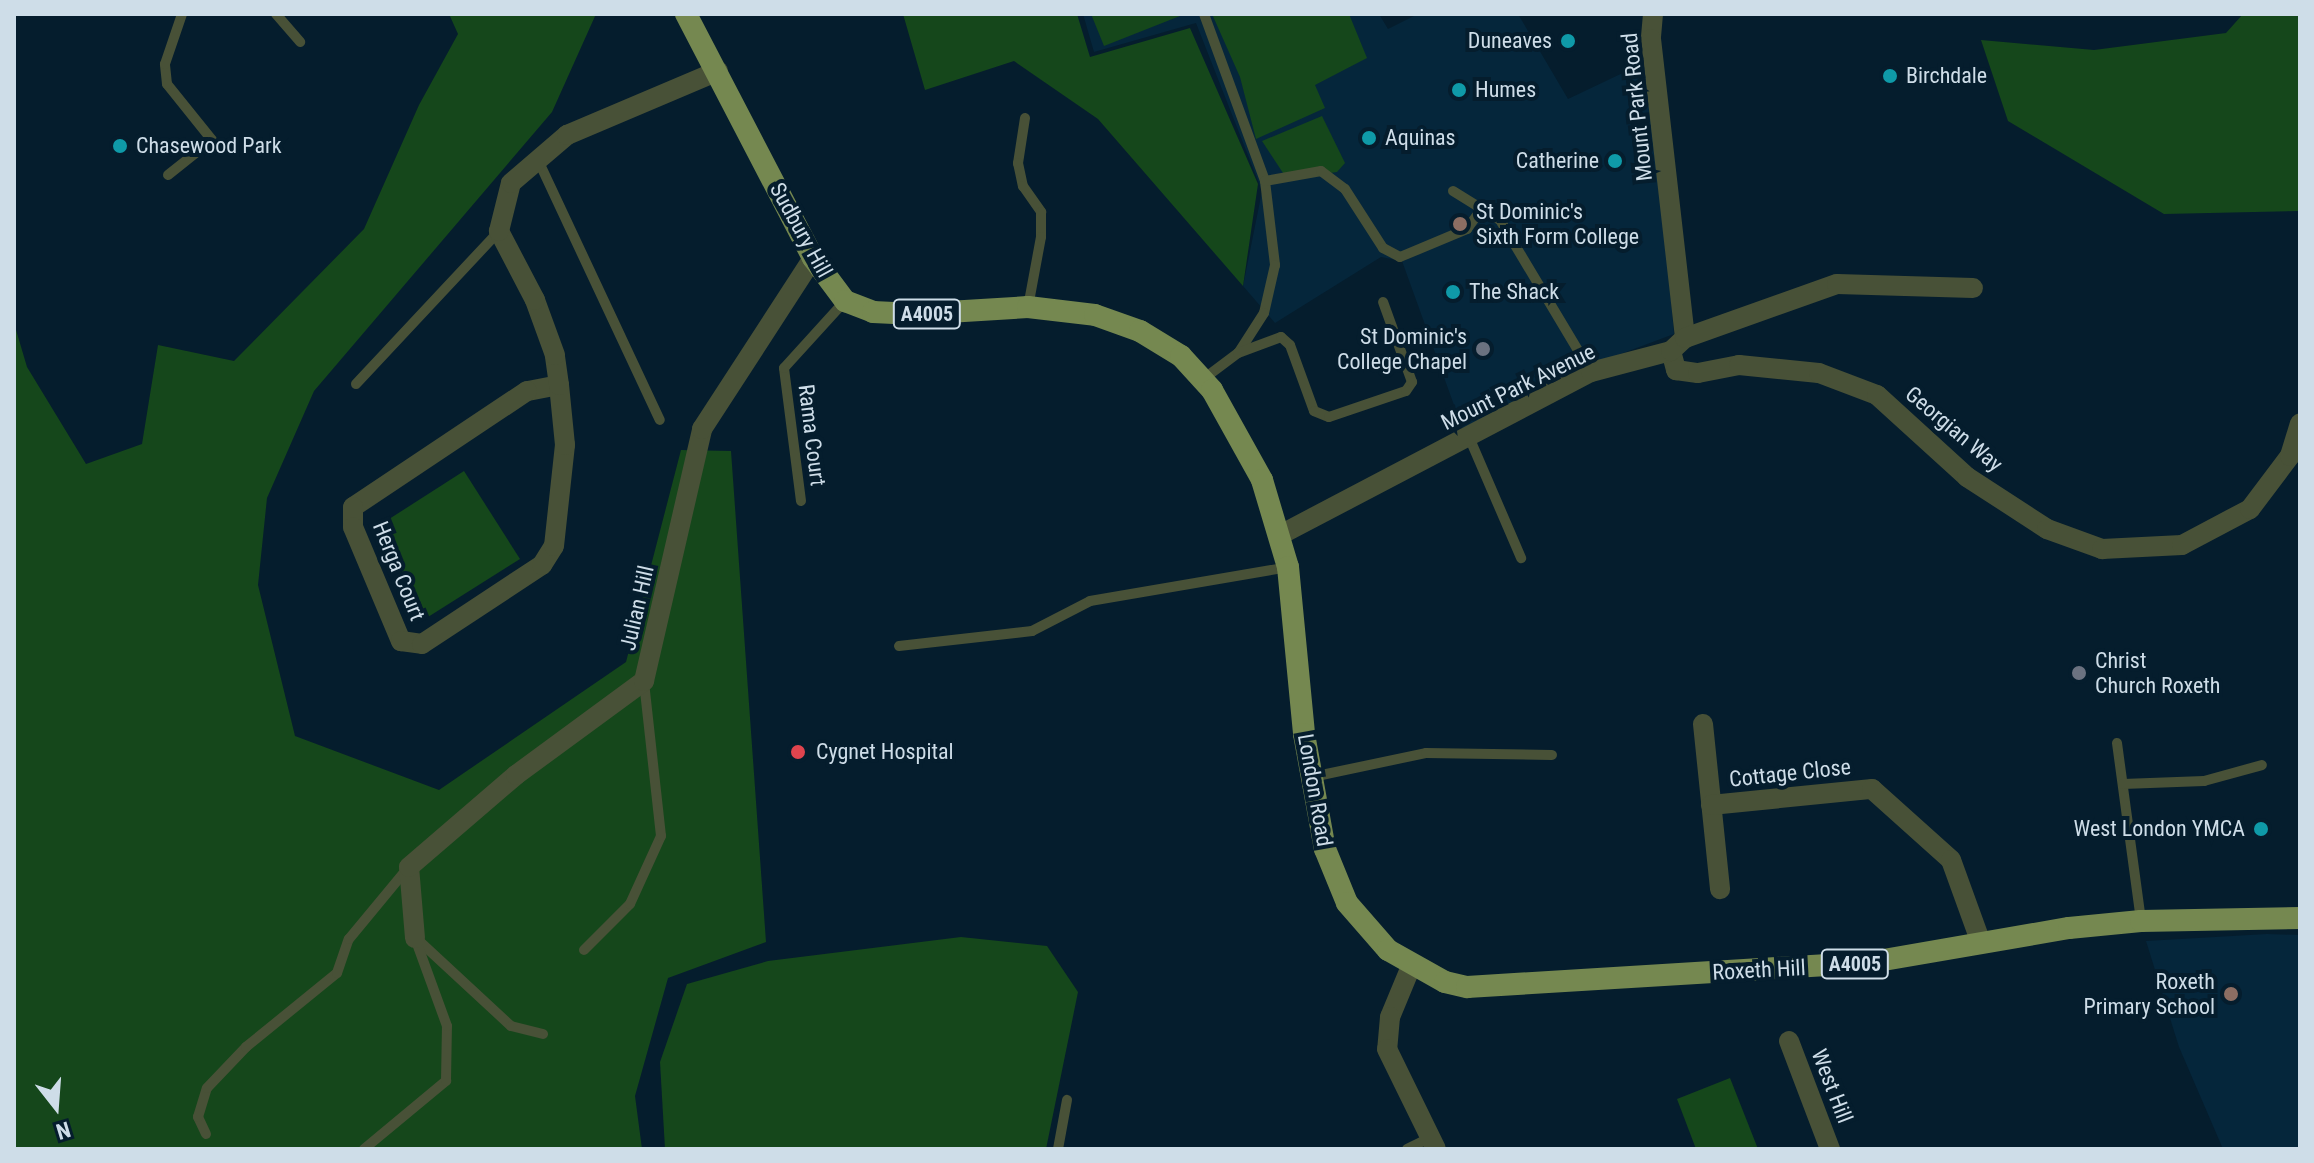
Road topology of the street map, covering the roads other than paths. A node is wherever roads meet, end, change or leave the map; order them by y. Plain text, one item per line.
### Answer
1 (182, 14) edge
2 (276, 14) edge
3 (686, 14) edge
4 (1204, 14) edge
5 (1653, 14) edge
6 (300, 42) dead end
7 (718, 71) junction
8 (1025, 118) dead end
9 (538, 160) junction
10 (168, 175) dead end
11 (1265, 181) junction
12 (1453, 191) dead end
13 (1483, 207) junction
14 (499, 231) junction
15 (813, 258) junction
16 (1973, 288) dead end
17 (845, 301) junction
18 (1383, 302) dead end
19 (1028, 307) junction
20 (1678, 344) junction
21 (1238, 353) junction
22 (1591, 372) junction
23 (1202, 380) junction
24 (356, 384) dead end
25 (559, 385) junction
26 (660, 420) dead end
27 (2300, 424) edge
28 (1469, 437) junction
29 (1262, 480) joint
30 (801, 501) dead end
31 (1280, 535) junction
32 (1521, 558) dead end
33 (1288, 567) junction
34 (899, 646) dead end
35 (644, 681) junction
36 (1703, 724) dead end
37 (2117, 743) dead end
38 (1552, 755) dead end
39 (2262, 765) dead end
40 (1311, 777) junction
41 (2123, 784) junction
42 (1711, 805) junction
43 (409, 867) junction
44 (1720, 889) dead end
45 (2300, 918) edge
46 (2141, 921) junction
47 (415, 938) junction
48 (1981, 943) junction
49 (584, 950) dead end
50 (1412, 964) junction
51 (543, 1034) dead end
52 (1789, 1041) dead end
53 (1067, 1100) dead end
54 (206, 1134) dead end
55 (1433, 1144) edge
56 (364, 1149) edge
57 (1058, 1149) edge
58 (1407, 1149) edge
59 (1830, 1149) edge

1 - 10 lane
2 - 6 lane
3 - 7 main road, Sudbury Hill
4 - 11 lane
5 - 20 street, Mount Park Road
7 - 9 street
7 - 15 main road, Sudbury Hill
8 - 19 lane
9 - 14 street
9 - 26 lane
11 - 13 lane
11 - 21 lane
12 - 13 lane
13 - 22 lane
14 - 24 lane
14 - 25 street, Herga Court
15 - 17 main road, Sudbury Hill
15 - 35 street, Julian Hill
16 - 20 street, Mount Park Avenue
17 - 19 main road, Sudbury Hill / A4005
17 - 30 lane, Rama Court
18 - 21 lane
19 - 23 main road, Sudbury Hill / A4005
20 - 22 street, Mount Park Avenue
20 - 27 street, Georgian Way
21 - 23 lane
22 - 28 street, Mount Park Avenue
23 - 29 main road, Sudbury Hill / A4005
25 - 25 street, Herga Court
28 - 31 street, Mount Park Avenue
28 - 32 lane
29 - 31 main road, London Road / A4005
31 - 33 main road, London Road / A4005
33 - 34 lane
33 - 40 main road, London Road / A4005
35 - 43 street, Julian Hill
35 - 49 lane
36 - 42 street, Cottage Close
37 - 41 lane
38 - 40 lane
39 - 41 lane
40 - 50 main road, London Road / A4005
41 - 46 lane
42 - 44 street, Cottage Close
42 - 48 street, Cottage Close
43 - 47 street
43 - 54 lane
45 - 46 main road, Roxeth Hill / A4005
46 - 48 main road, Roxeth Hill / A4005
47 - 51 lane
47 - 56 lane
48 - 50 main road, Roxeth Hill / A4005
50 - 55 street
52 - 59 street, West Hill
53 - 57 lane
55 - 58 lane

